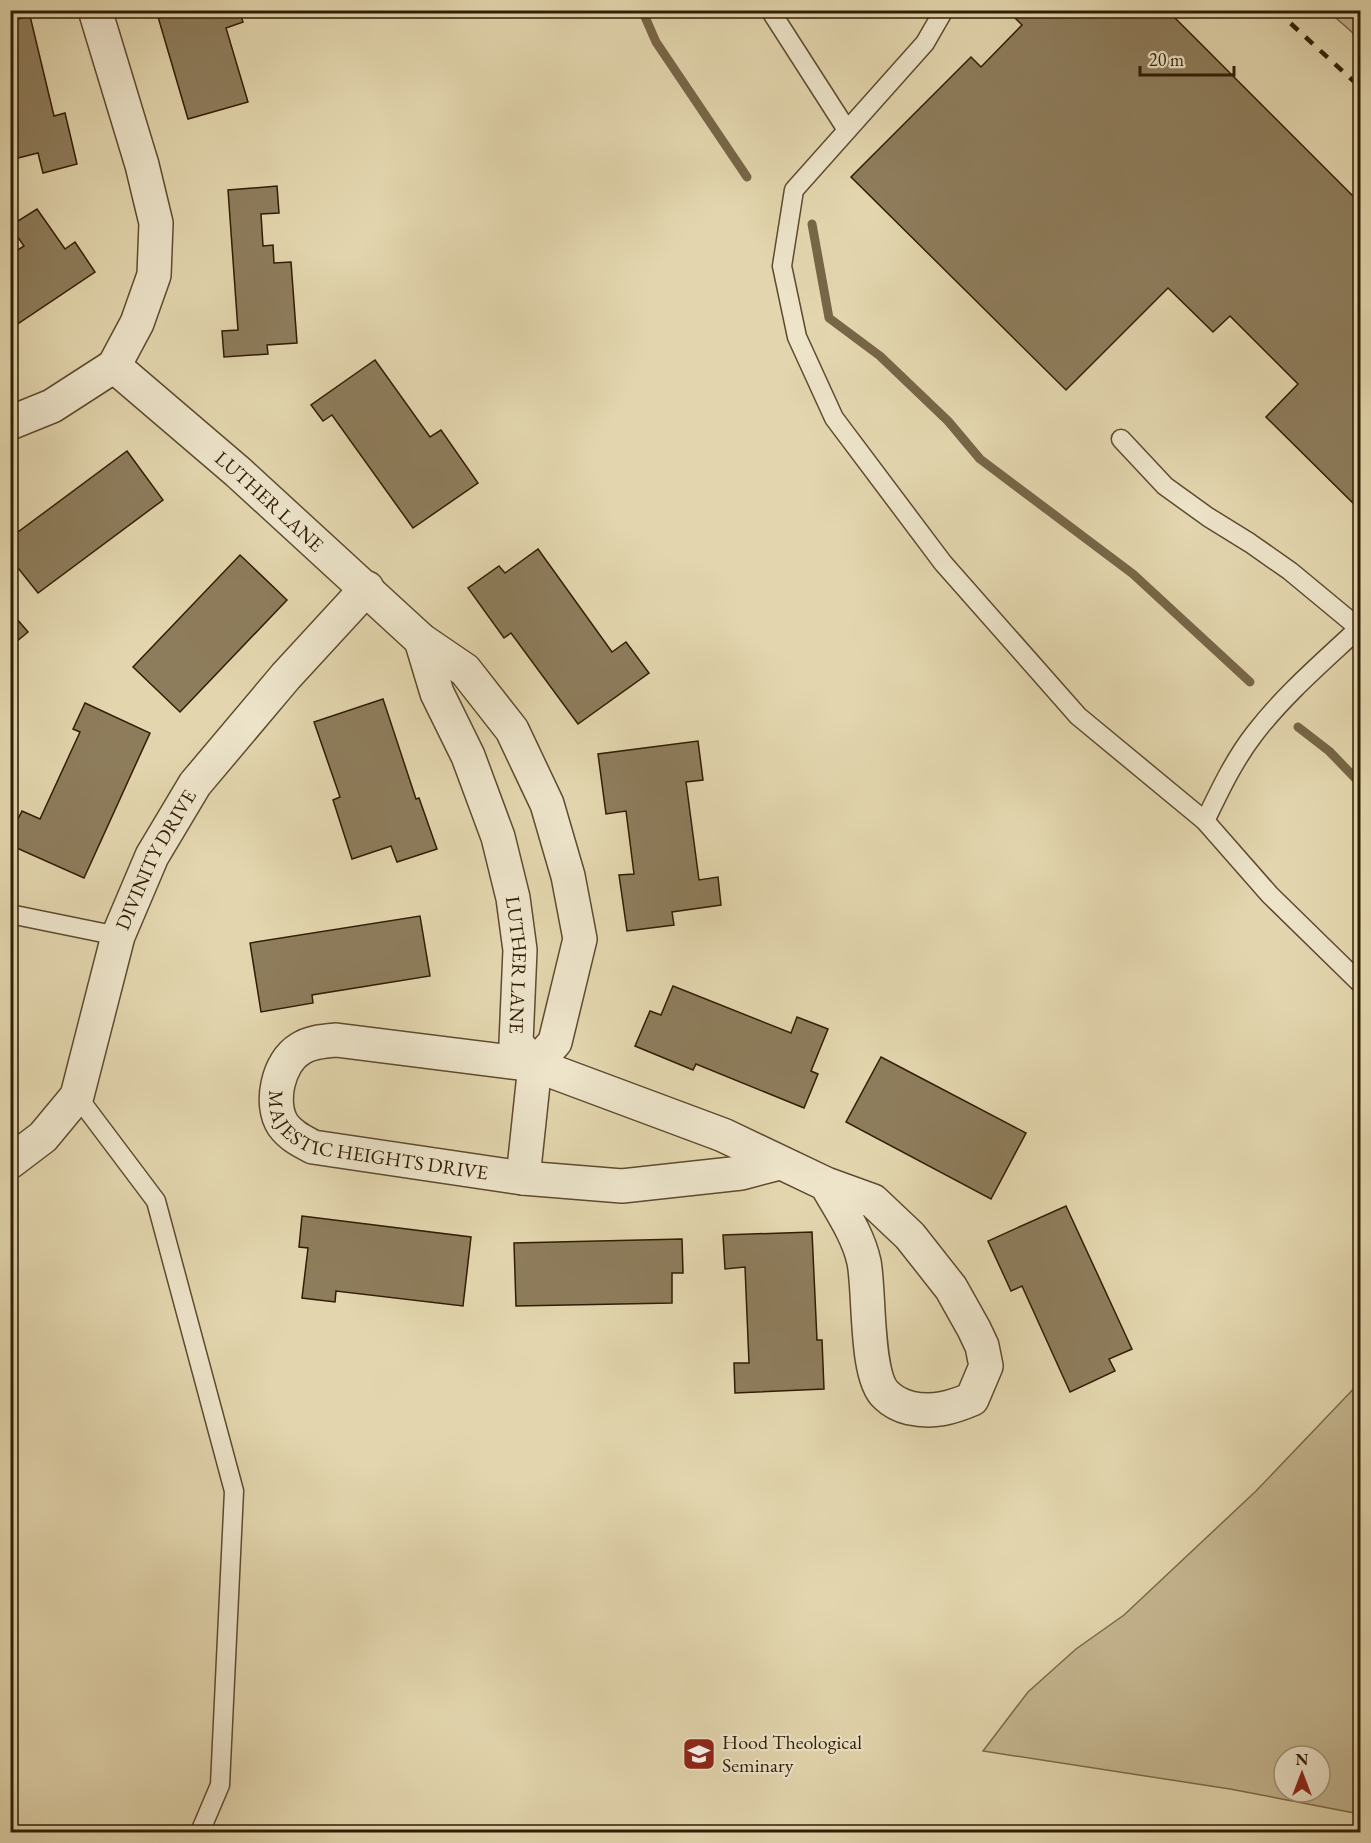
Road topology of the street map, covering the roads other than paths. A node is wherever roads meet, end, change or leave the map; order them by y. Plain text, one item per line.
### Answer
1 (95, 10) edge
2 (770, 10) edge
3 (944, 10) edge
4 (847, 130) junction
5 (114, 366) junction
6 (10, 423) edge
7 (1121, 439) dead end
8 (366, 588) junction
9 (1360, 628) edge
10 (421, 640) junction
11 (1204, 821) junction
12 (10, 914) edge
13 (118, 936) junction
14 (1360, 983) edge
15 (535, 1065) junction
16 (77, 1096) junction
17 (10, 1162) edge
18 (779, 1163) junction
19 (523, 1178) junction
20 (826, 1184) junction
21 (200, 1833) edge

1 - 5 street
2 - 4 lane
3 - 4 lane
4 - 11 lane
5 - 6 street
5 - 8 street, LUTHER LANE
7 - 9 lane
8 - 10 street, LUTHER LANE
8 - 13 street, DIVINITY DRIVE
9 - 11 lane
10 - 15 street, LUTHER LANE
10 - 15 street, LUTHER LANE
11 - 14 lane
12 - 13 lane
13 - 16 street, DIVINITY DRIVE
15 - 18 street, MAJESTIC HEIGHTS DRIVE
15 - 19 street, MAJESTIC HEIGHTS DRIVE
15 - 19 street, MAJESTIC HEIGHTS DRIVE
16 - 17 street, DIVINITY DRIVE
16 - 21 lane
18 - 19 street, MAJESTIC HEIGHTS DRIVE
18 - 20 street, MAJESTIC HEIGHTS DRIVE
20 - 20 street, MAJESTIC HEIGHTS DRIVE

